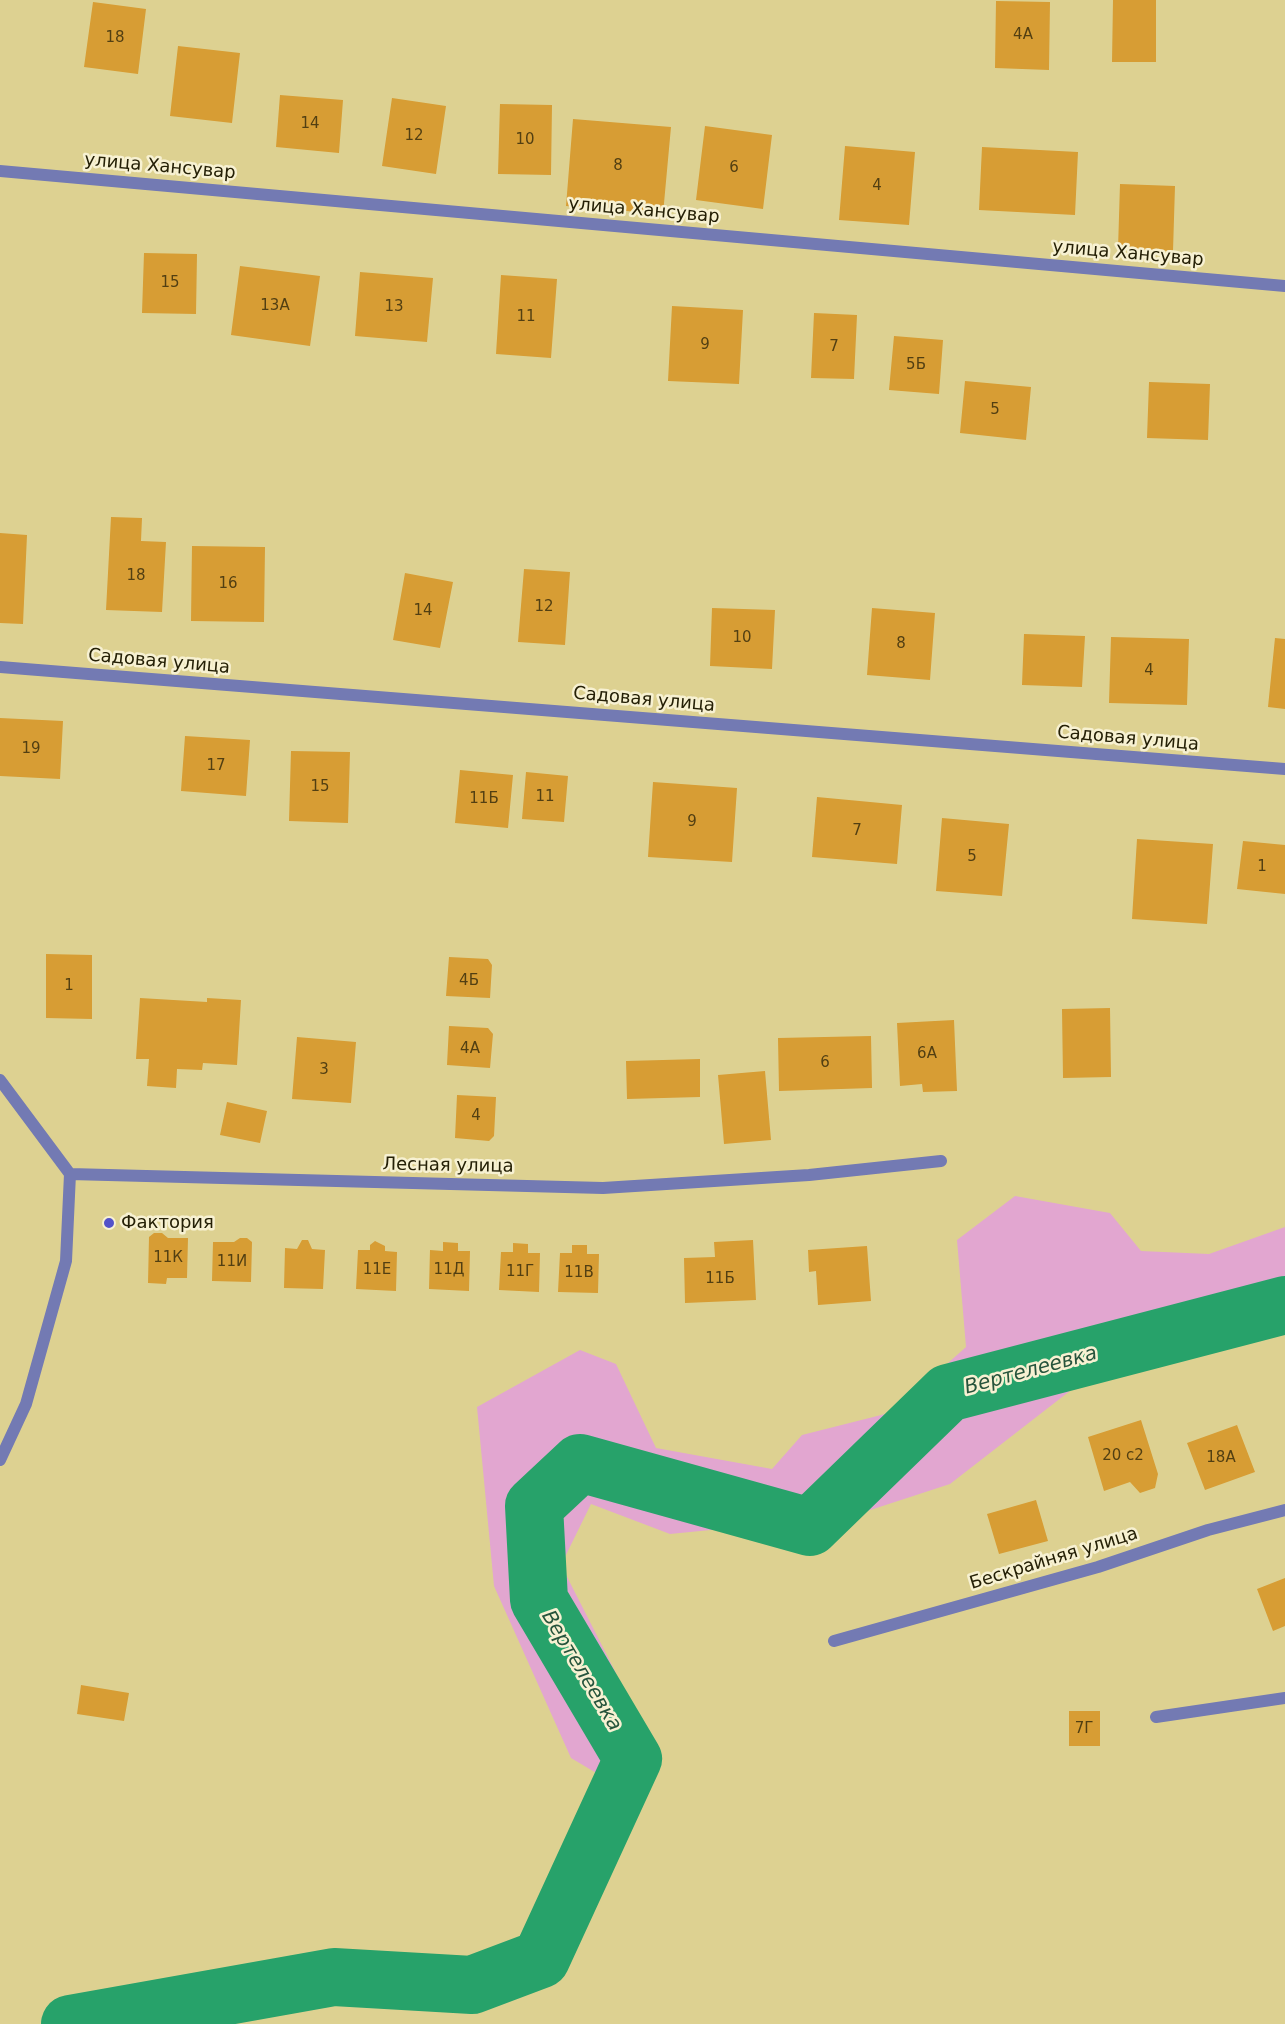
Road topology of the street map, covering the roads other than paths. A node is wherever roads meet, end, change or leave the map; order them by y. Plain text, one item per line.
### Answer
1 (0, 171) edge
2 (1285, 286) edge
3 (0, 668) edge
4 (1285, 769) edge
5 (0, 1080) edge
6 (941, 1161) dead end
7 (70, 1174) junction
8 (0, 1460) edge
9 (1285, 1510) edge
10 (834, 1641) dead end
11 (1285, 1698) edge
12 (1156, 1717) dead end

1 - 2 street, улица Хансувар
3 - 4 street, Садовая улица
5 - 7 street
6 - 7 street, Лесная улица
7 - 8 street
9 - 10 street, Бескрайняя улица
11 - 12 street

